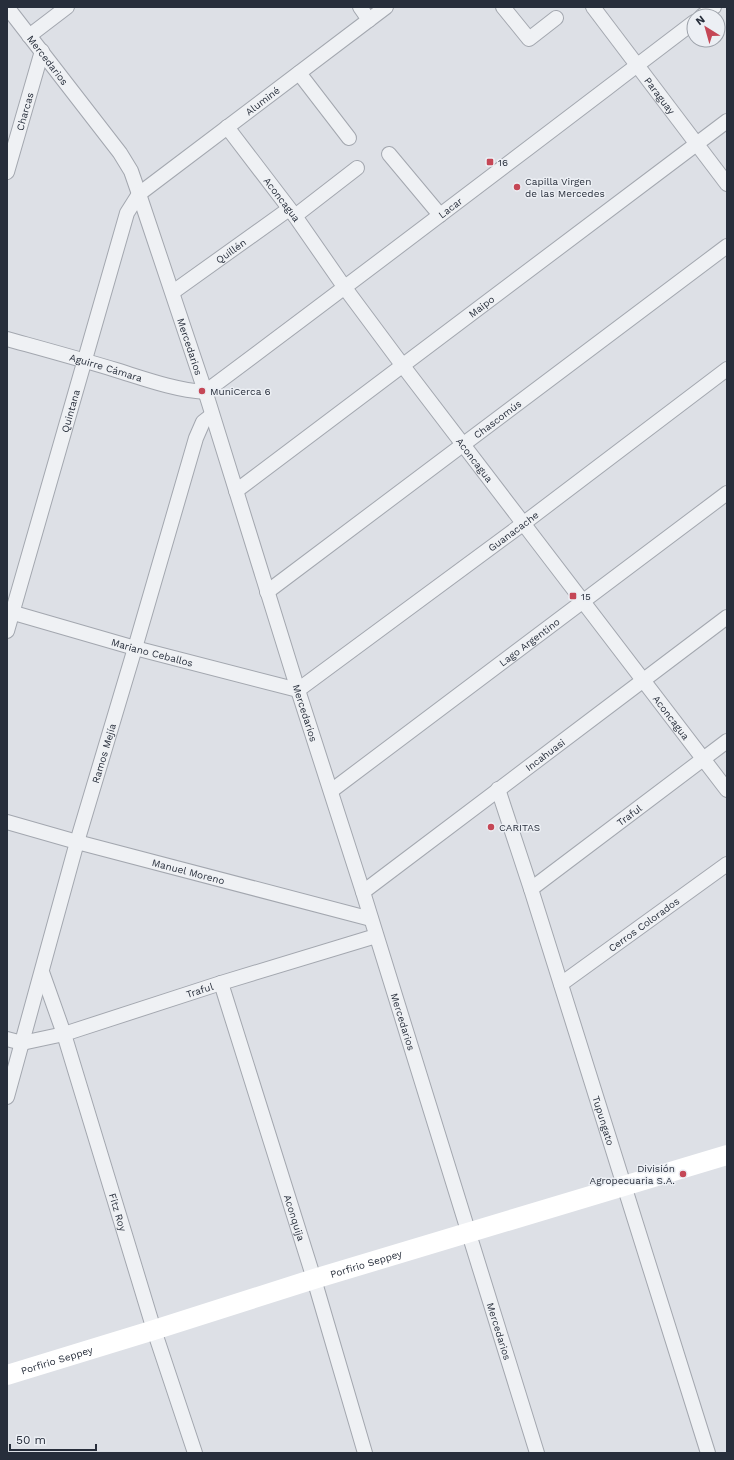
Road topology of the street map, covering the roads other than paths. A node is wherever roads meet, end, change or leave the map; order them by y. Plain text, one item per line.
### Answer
1 (7, 7) edge
2 (67, 7) edge
3 (360, 7) edge
4 (386, 7) edge
5 (503, 7) edge
6 (593, 7) edge
7 (556, 18) dead end
8 (369, 20) junction
9 (686, 28) edge
10 (30, 36) junction
11 (42, 51) junction
12 (636, 65) junction
13 (299, 73) junction
14 (727, 121) edge
15 (227, 127) junction
16 (349, 138) dead end
17 (696, 144) junction
18 (389, 154) dead end
19 (357, 168) dead end
20 (7, 172) edge
21 (727, 184) edge
22 (139, 194) junction
23 (292, 212) junction
24 (440, 215) junction
25 (727, 246) edge
26 (344, 288) junction
27 (173, 292) junction
28 (7, 339) edge
29 (84, 360) junction
30 (403, 366) junction
31 (727, 369) edge
32 (205, 392) junction
33 (212, 415) junction
34 (463, 444) junction
35 (236, 491) junction
36 (727, 493) edge
37 (524, 523) junction
38 (267, 592) junction
39 (584, 602) junction
40 (10, 612) edge
41 (727, 616) edge
42 (7, 631) edge
43 (135, 648) junction
44 (644, 679) junction
45 (298, 690) junction
46 (727, 741) edge
47 (703, 759) junction
48 (498, 789) junction
49 (727, 790) edge
50 (331, 791) junction
51 (7, 822) edge
52 (77, 842) junction
53 (727, 864) edge
54 (531, 889) junction
55 (363, 892) junction
56 (371, 919) junction
57 (376, 936) junction
58 (42, 972) junction
59 (221, 983) junction
60 (561, 984) junction
61 (64, 1034) junction
62 (7, 1039) edge
63 (22, 1043) junction
64 (7, 1097) edge
65 (727, 1155) edge
66 (624, 1185) junction
67 (468, 1232) junction
68 (314, 1279) junction
69 (154, 1330) junction
70 (7, 1375) edge
71 (195, 1453) edge
72 (365, 1453) edge
73 (537, 1453) edge
74 (708, 1453) edge

1 - 10 street, Mercedarios
2 - 10 street
3 - 8 street
4 - 8 street, Aluminé
5 - 7 street
6 - 12 street, Paraguay
8 - 13 street, Aluminé
9 - 12 street, Lacar
10 - 11 street, Mercedarios
11 - 20 street, Charcas
11 - 22 street, Mercedarios
12 - 17 street, Paraguay
12 - 24 street, Lacar
13 - 15 street, Aluminé
13 - 16 street
14 - 17 street, Maipo
15 - 22 street, Aluminé
15 - 23 street, Aconcagua
17 - 21 street, Paraguay
17 - 30 street, Maipo
18 - 24 street
19 - 23 street, Quillén
22 - 27 street, Mercedarios
22 - 29 street, Quintana
23 - 26 street, Aconcagua
23 - 27 street, Quillén
24 - 26 street, Lacar
25 - 34 street, Chascomús
26 - 30 street, Aconcagua
26 - 32 street, Lacar
27 - 32 street, Mercedarios
28 - 29 street, Aguirre Cámara
29 - 32 street, Aguirre Cámara
29 - 40 street, Quintana
30 - 34 street, Aconcagua
30 - 35 street, Maipo
31 - 37 street, Guanacache
32 - 33 street, Mercedarios
33 - 35 street, Mercedarios
33 - 43 street, Ramos Mejía
34 - 37 street, Aconcagua
34 - 38 street, Chascomús
35 - 38 street, Mercedarios
36 - 39 street, Lago Argentino
37 - 39 street, Aconcagua
37 - 45 street, Guanacache
38 - 45 street, Mercedarios
39 - 44 street, Aconcagua
39 - 50 street, Lago Argentino
40 - 42 street, Quintana
40 - 43 street, Mariano Ceballos
41 - 44 street, Incahuasi
43 - 45 street, Mariano Ceballos
43 - 52 street, Ramos Mejía
44 - 47 street, Aconcagua
44 - 48 street, Incahuasi
45 - 50 street, Mercedarios
46 - 47 street, Traful
47 - 49 street, Aconcagua
47 - 54 street, Traful
48 - 54 street, Tupungato
48 - 55 street, Incahuasi
50 - 55 street, Mercedarios
51 - 52 street, Manuel Moreno
52 - 56 street, Manuel Moreno
52 - 58 street, Ramos Mejía
53 - 60 street, Cerros Colorados
54 - 60 street, Tupungato
55 - 56 street, Mercedarios
56 - 57 street, Mercedarios
57 - 59 street, Traful
57 - 67 street, Mercedarios
58 - 61 street, Fitz Roy
58 - 63 street, Ramos Mejía
59 - 61 street, Traful
59 - 68 street, Aconquija
60 - 66 street, Tupungato
61 - 63 street, Traful
61 - 69 street, Fitz Roy
62 - 63 street
63 - 64 street, Ramos Mejía
65 - 66 main road, Porfirio Seppey
66 - 67 main road, Porfirio Seppey
66 - 74 street, Tupungato
67 - 68 main road, Porfirio Seppey
67 - 73 street, Mercedarios
68 - 69 main road, Porfirio Seppey
68 - 72 street, Aconquija
69 - 70 main road, Porfirio Seppey
69 - 71 street, Fitz Roy

